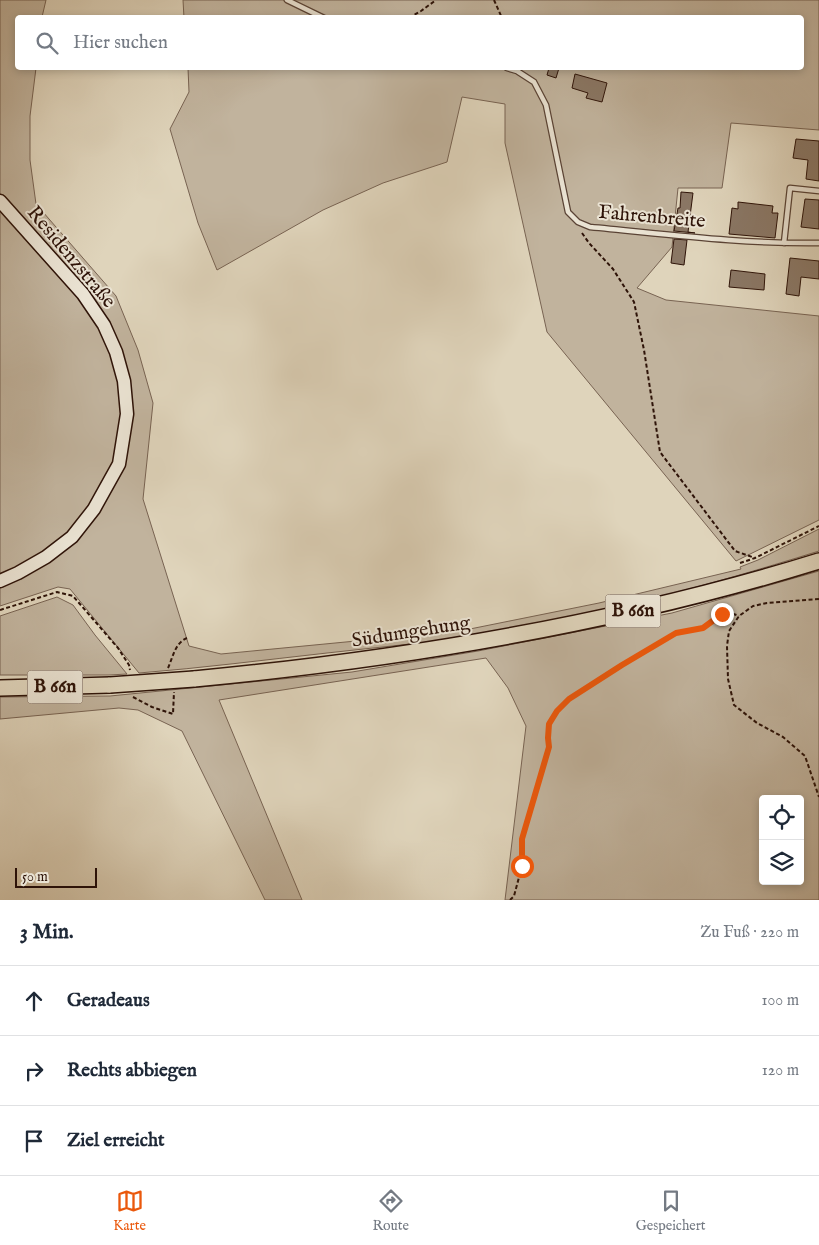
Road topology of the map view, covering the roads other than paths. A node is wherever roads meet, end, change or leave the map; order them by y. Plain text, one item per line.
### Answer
1 (287, 0) edge
2 (318, 15) edge
3 (514, 70) edge
4 (819, 191) edge
5 (0, 201) edge
6 (784, 243) junction
7 (819, 243) edge
8 (816, 562) edge
9 (0, 581) edge
10 (0, 688) edge

1 - 2 lane
3 - 6 lane, Fahrenbreite
4 - 6 lane
5 - 9 main road, Residenzstraße
6 - 7 lane, Fahrenbreite
8 - 10 main road, Südumgehung / B 66n, bridge

